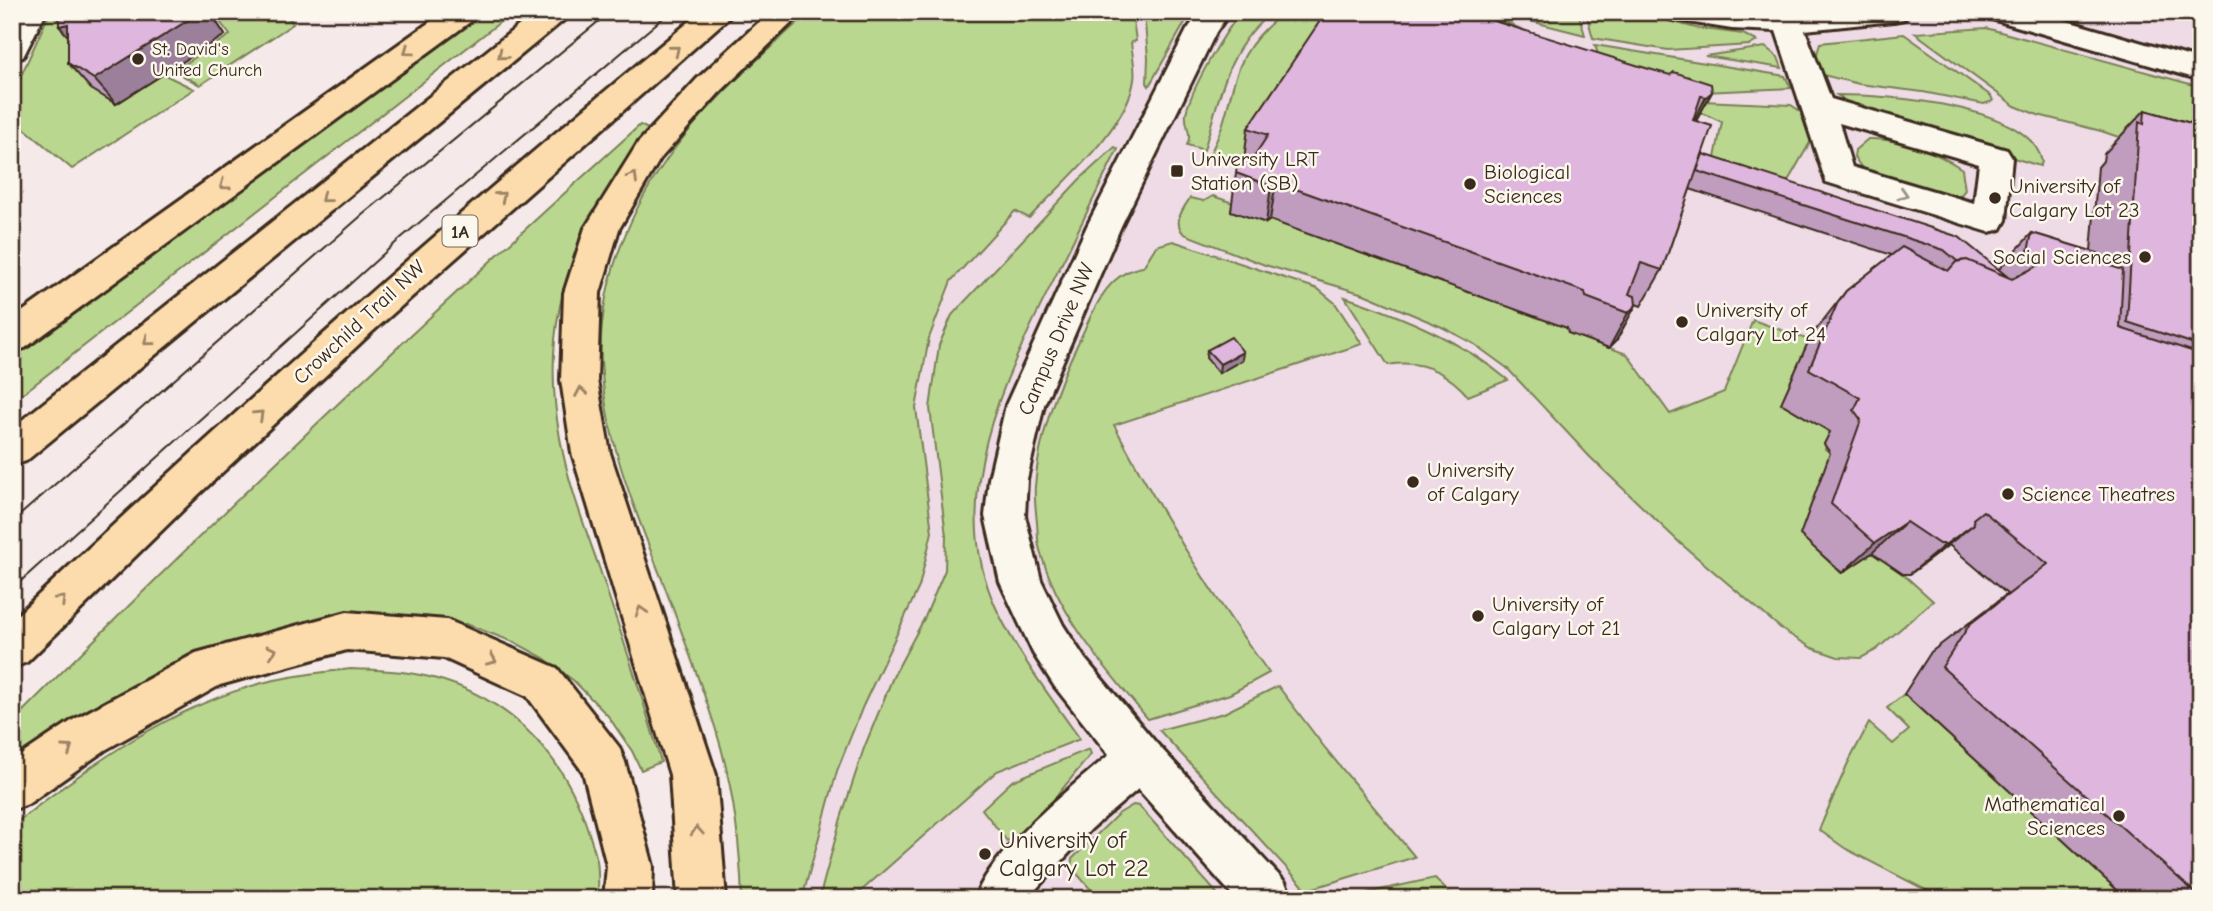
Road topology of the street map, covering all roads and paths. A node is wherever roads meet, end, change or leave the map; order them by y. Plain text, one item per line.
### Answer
1 (31, 12) edge
2 (464, 12) edge
3 (555, 12) edge
4 (720, 12) edge
5 (788, 12) edge
6 (1215, 12) edge
7 (1679, 12) edge
8 (1894, 12) edge
9 (2002, 12) edge
10 (1787, 21) junction
11 (12, 50) edge
12 (2189, 66) edge
13 (1818, 106) junction
14 (12, 338) edge
15 (12, 450) edge
16 (12, 648) edge
17 (1140, 758) junction
18 (12, 788) edge
19 (1002, 891) dead end
20 (628, 899) edge
21 (702, 899) edge
22 (1268, 899) edge

1 - 11 street
2 -> 14 highway
3 -> 15 highway
16 -> 4 highway, Crowchild Trail NW / 1A
21 -> 5 highway
6 - 17 street, Campus Drive NW
7 - 10 street
8 - 10 street
9 - 12 street
10 - 13 street
13 -> 13 street
17 - 19 street
17 - 22 street, Campus Drive NW
18 -> 20 highway

